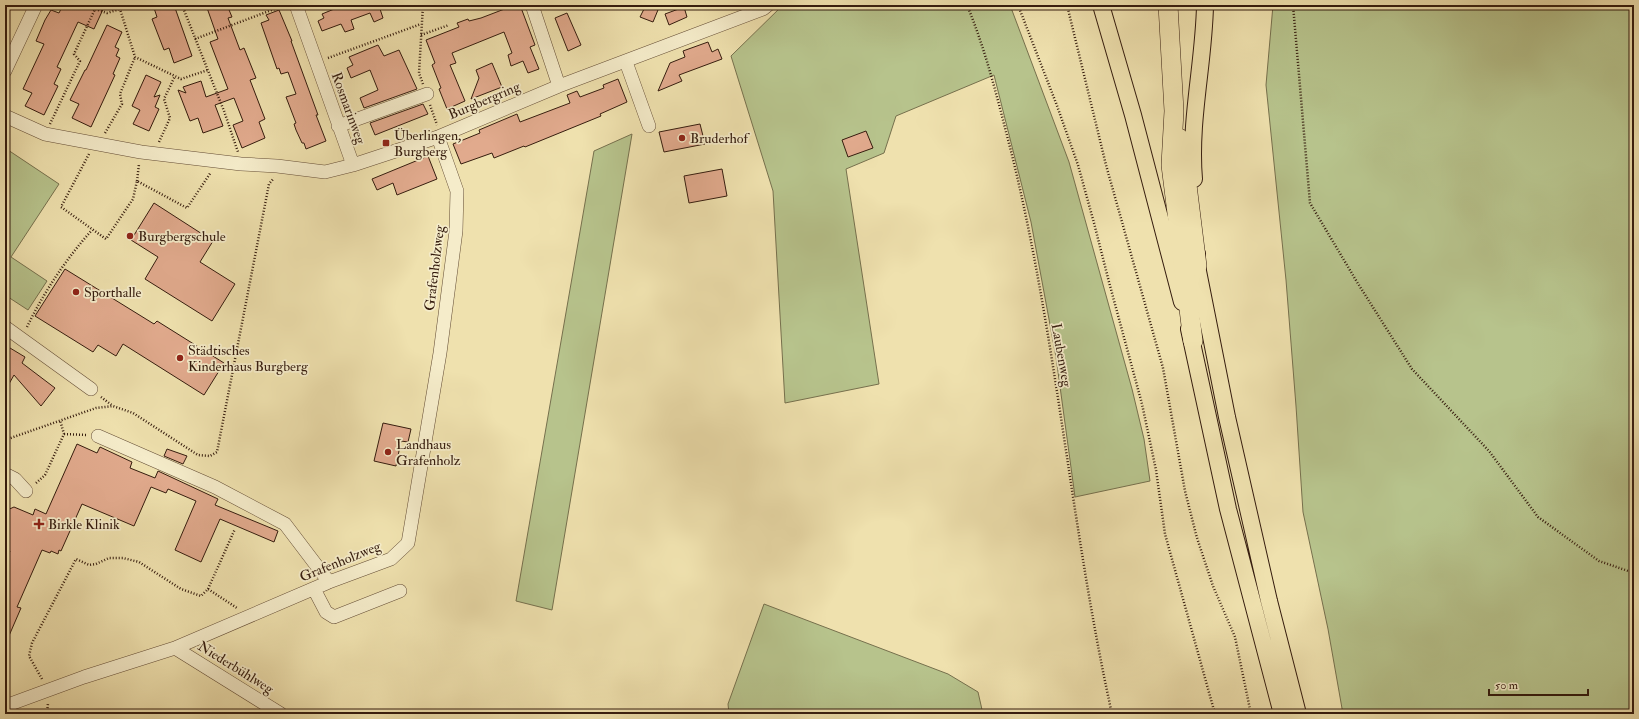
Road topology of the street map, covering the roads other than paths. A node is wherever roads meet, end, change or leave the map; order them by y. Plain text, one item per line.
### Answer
1 (36, 5) edge
2 (296, 5) edge
3 (532, 5) edge
4 (768, 5) edge
5 (1101, 5) edge
6 (1168, 5) edge
7 (1205, 5) edge
8 (626, 62) junction
9 (5, 71) edge
10 (559, 86) junction
11 (427, 94) road end
12 (1174, 111) junction
13 (5, 116) edge
14 (338, 126) junction
15 (649, 126) dead end
16 (440, 136) junction
17 (353, 165) junction
18 (1197, 266) junction
19 (5, 327) edge
20 (1193, 342) junction
21 (91, 389) road end
22 (98, 436) road end
23 (5, 474) edge
24 (26, 491) road end
25 (329, 582) junction
26 (314, 589) junction
27 (400, 591) dead end
28 (175, 648) junction
29 (5, 706) edge
30 (9, 714) edge
31 (281, 714) edge
32 (1282, 714) edge
33 (1298, 714) edge

1 - 9 street
2 - 14 street, Rosmarinweg
3 - 10 street
4 - 8 street, Burgbergring
5 - 20 main road
6 - 12 highway
7 - 18 main road
8 - 10 street, Burgbergring
8 - 15 street
10 - 16 street, Burgbergring
11 - 14 street
12 - 18 highway
12 - 20 highway
13 - 17 street, Burgbergring
14 - 17 street, Rosmarinweg
16 - 17 street, Burgbergring
16 - 25 street, Grafenholzweg
18 - 33 main road
19 - 21 street
20 - 32 main road
22 - 25 street
23 - 24 street
25 - 26 street, Grafenholzweg
26 - 27 street
26 - 28 street, Grafenholzweg
28 - 29 street, Grafenholzweg
28 - 31 street, Niederbühlweg
29 - 30 street

